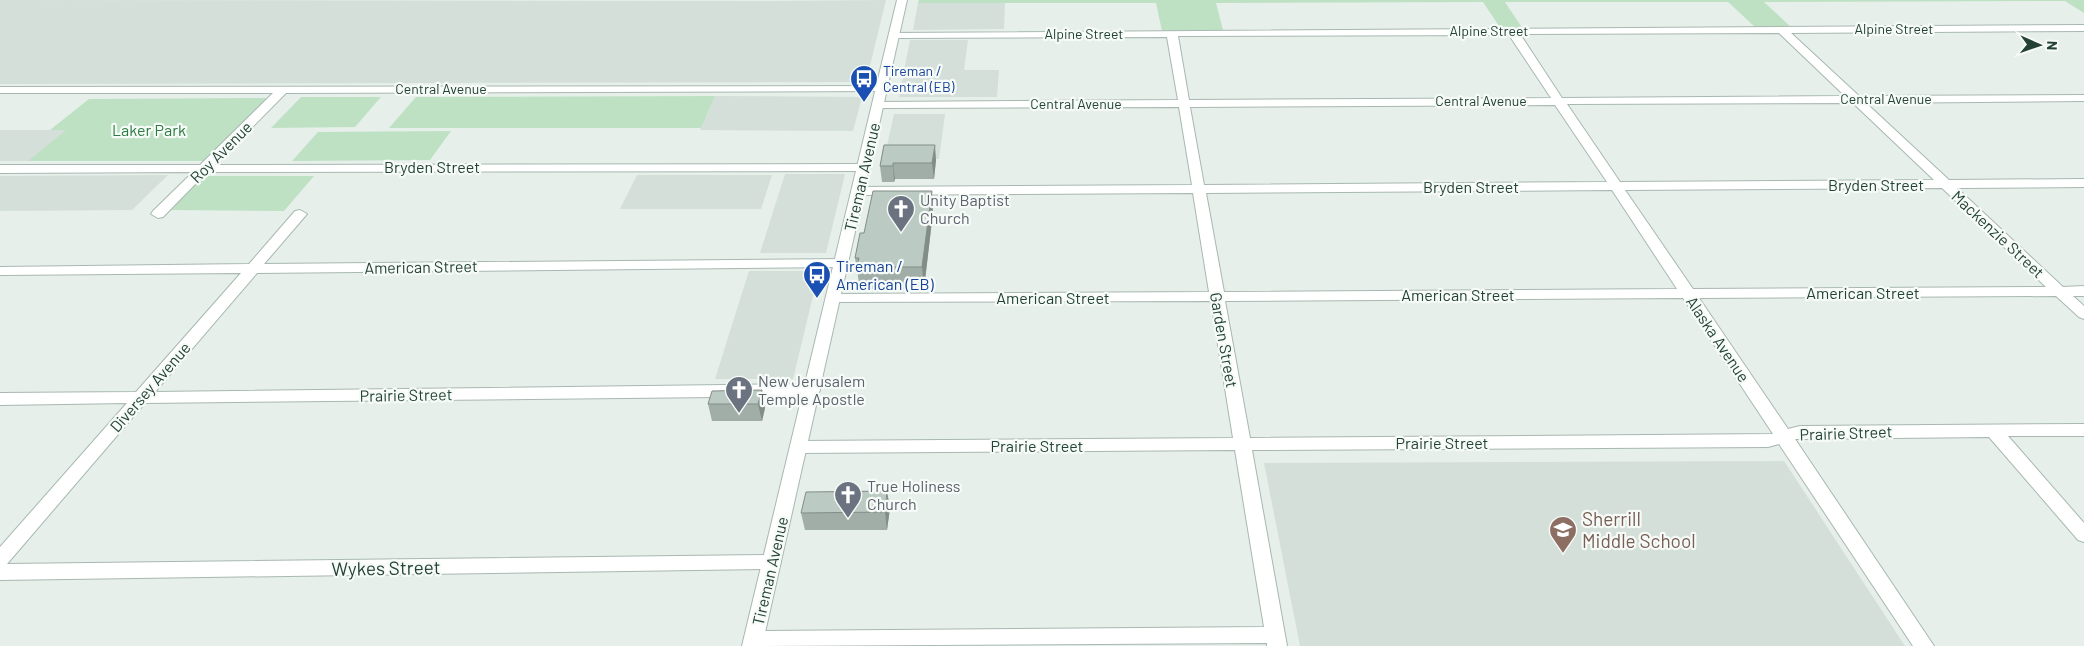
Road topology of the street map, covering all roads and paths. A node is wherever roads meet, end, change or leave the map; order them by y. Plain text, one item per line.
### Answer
1 (902, 0) edge
2 (2084, 28) edge
3 (1782, 30) junction
4 (1512, 31) junction
5 (1172, 33) junction
6 (894, 34) junction
7 (882, 88) junction
8 (284, 89) junction
9 (0, 90) edge
10 (2084, 98) edge
11 (1856, 99) junction
12 (1559, 101) junction
13 (1184, 103) junction
14 (878, 105) junction
15 (864, 166) junction
16 (0, 169) edge
17 (204, 169) junction
18 (2084, 183) edge
19 (1946, 184) junction
20 (1616, 186) junction
21 (1198, 189) junction
22 (858, 191) junction
23 (158, 214) dead end
24 (300, 214) dead end
25 (842, 263) junction
26 (254, 268) junction
27 (0, 271) edge
28 (2060, 292) junction
29 (2084, 292) edge
30 (1688, 294) junction
31 (1217, 297) junction
32 (833, 299) junction
33 (2084, 314) edge
34 (812, 390) junction
35 (142, 397) junction
36 (0, 399) edge
37 (2084, 430) edge
38 (1994, 431) junction
39 (1784, 436) junction
40 (1242, 444) junction
41 (798, 447) junction
42 (2084, 535) edge
43 (0, 560) edge
44 (772, 562) junction
45 (0, 572) edge
46 (1276, 640) edge
47 (753, 643) edge
48 (1924, 646) edge

1 - 6 street, Tireman Avenue
2 - 3 street, Alpine Street
3 - 4 street, Alpine Street
3 - 11 street, Mackenzie Street
4 - 5 street, Alpine Street
4 - 12 street, Alaska Avenue
5 - 6 street, Alpine Street
5 - 13 street, Garden Street
6 - 7 street, Tireman Avenue
7 - 8 street, Central Avenue
7 - 14 street, Tireman Avenue
8 - 9 street, Central Avenue
8 - 17 street, Roy Avenue
10 - 11 street, Central Avenue
11 - 12 street, Central Avenue
11 - 19 street, Mackenzie Street
12 - 13 street, Central Avenue
12 - 20 street, Alaska Avenue
13 - 14 street, Central Avenue
13 - 21 street, Garden Street
14 - 15 street, Tireman Avenue
15 - 17 street, Bryden Street
15 - 22 street, Tireman Avenue
16 - 17 street, Bryden Street
17 - 23 street, Roy Avenue
18 - 19 street, Bryden Street
19 - 20 street, Bryden Street
19 - 28 street, Mackenzie Street
20 - 21 street, Bryden Street
20 - 30 street, Alaska Avenue
21 - 22 street, Bryden Street
21 - 31 street, Garden Street
22 - 25 street, Tireman Avenue
24 - 26 street, Diversey Avenue
25 - 26 street, American Street
25 - 32 street, Tireman Avenue
26 - 27 street, American Street
26 - 35 street, Diversey Avenue
28 - 29 street, American Street
28 - 30 street, American Street
28 - 33 street, Mackenzie Street
30 - 31 street, American Street
30 - 39 street, Alaska Avenue
31 - 32 street, American Street
31 - 40 street, Garden Street
32 - 34 street, Tireman Avenue
34 - 35 street, Prairie Street
34 - 41 street, Tireman Avenue
35 - 36 street, Prairie Street
35 - 43 street, Diversey Avenue
37 - 38 street, Prairie Street
38 - 39 street, Prairie Street
38 - 42 street
39 - 40 street, Prairie Street
39 - 48 street, Alaska Avenue
40 - 41 street, Prairie Street
40 - 46 street, Garden Street
41 - 44 street, Tireman Avenue
44 - 45 street, Wykes Street
44 - 47 street, Tireman Avenue
46 - 47 street

